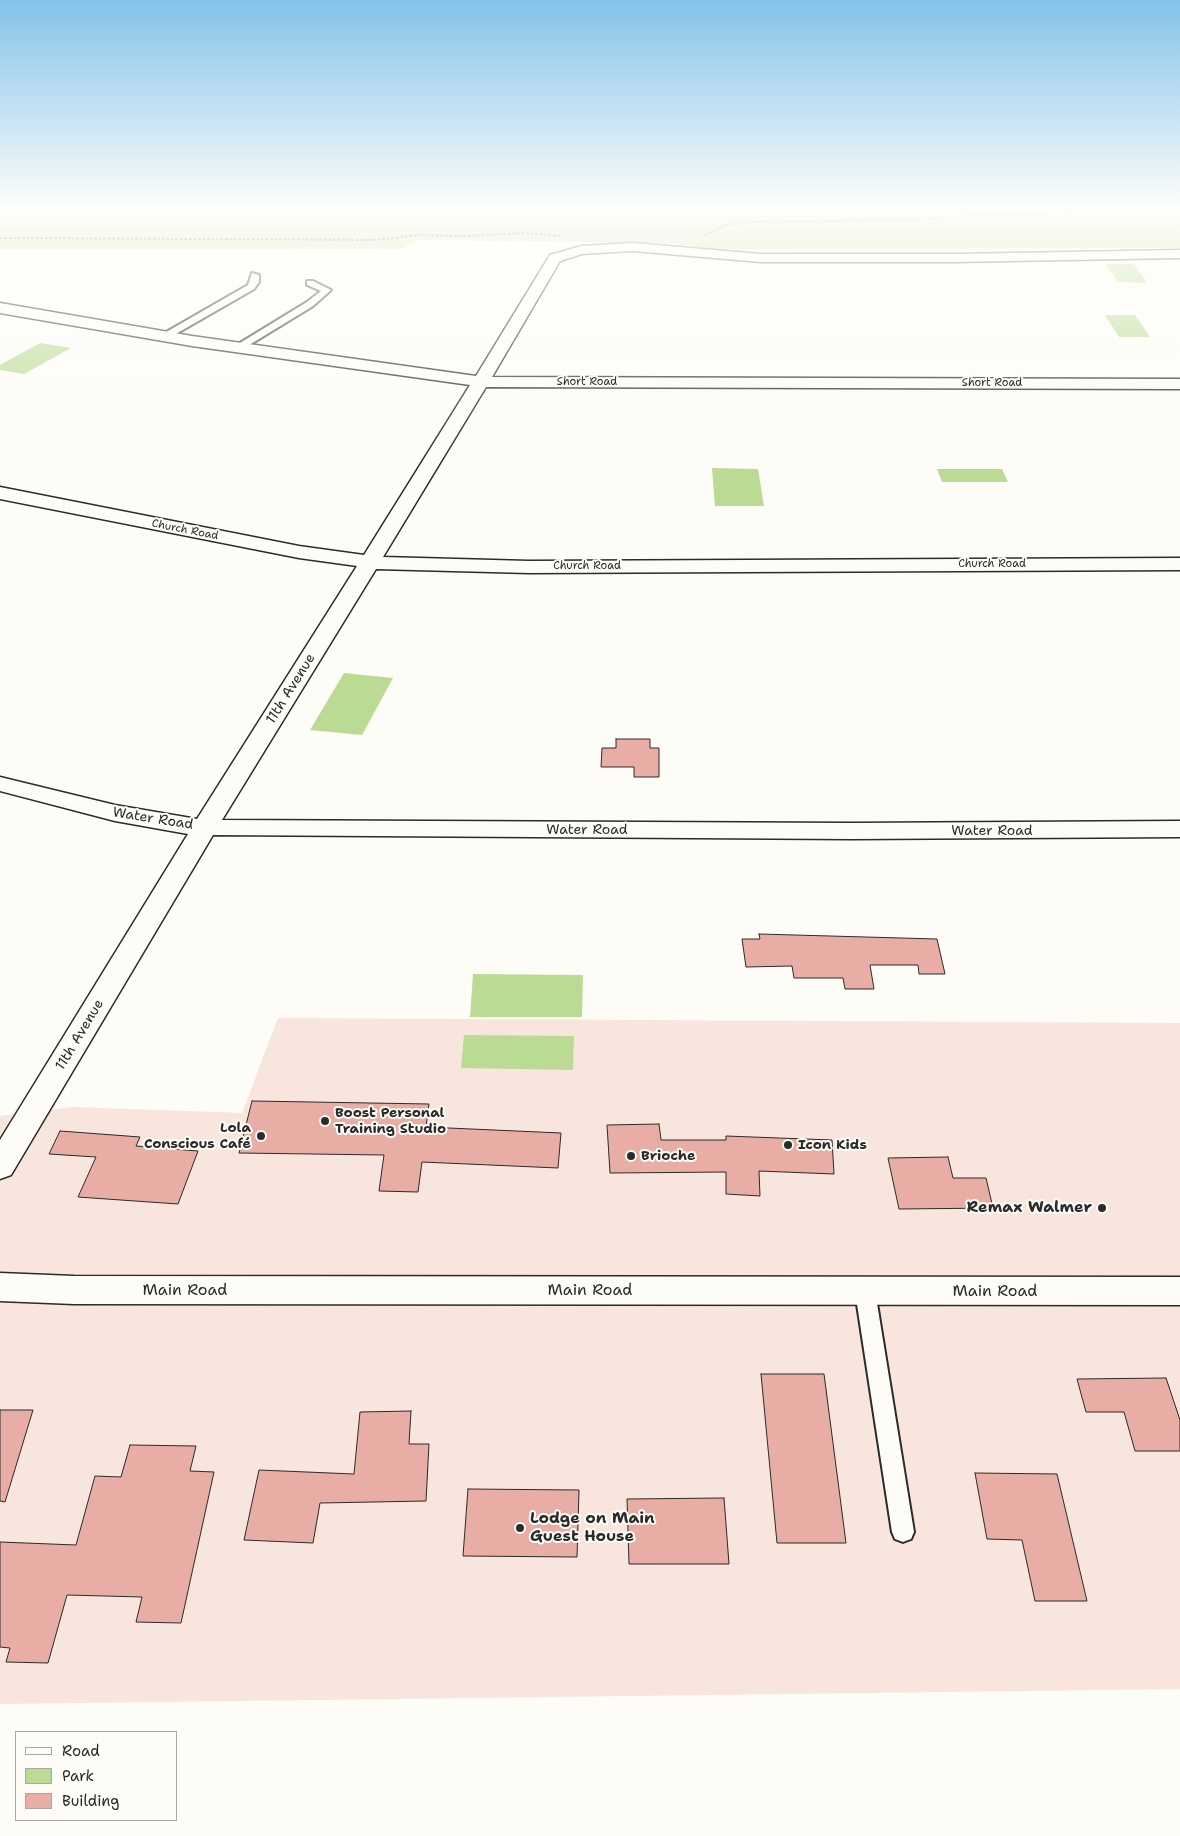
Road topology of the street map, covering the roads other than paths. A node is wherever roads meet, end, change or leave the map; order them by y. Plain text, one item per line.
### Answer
1 (241, 293) edge
2 (324, 293) edge
3 (534, 293) edge
4 (4, 312) edge
5 (164, 337) junction
6 (238, 348) junction
7 (481, 382) junction
8 (1180, 384) edge
9 (0, 493) edge
10 (370, 562) junction
11 (1180, 564) edge
12 (0, 784) edge
13 (205, 827) junction
14 (1180, 829) edge
15 (0, 1167) edge
16 (0, 1288) edge
17 (864, 1291) junction
18 (1180, 1292) edge
19 (903, 1532) dead end

1 - 5 lane
2 - 6 lane
3 - 7 street, 11th Avenue
4 - 5 street, Short Road
5 - 6 street, Short Road
6 - 7 street, Short Road
7 - 8 street, Short Road
7 - 10 street, 11th Avenue
9 - 10 street, Church Road
10 - 11 street, Church Road
10 - 13 street, 11th Avenue
12 - 13 street, Water Road
13 - 14 street, Water Road
13 - 15 street, 11th Avenue
16 - 17 street, Main Road
17 - 18 street, Main Road
17 - 19 lane

